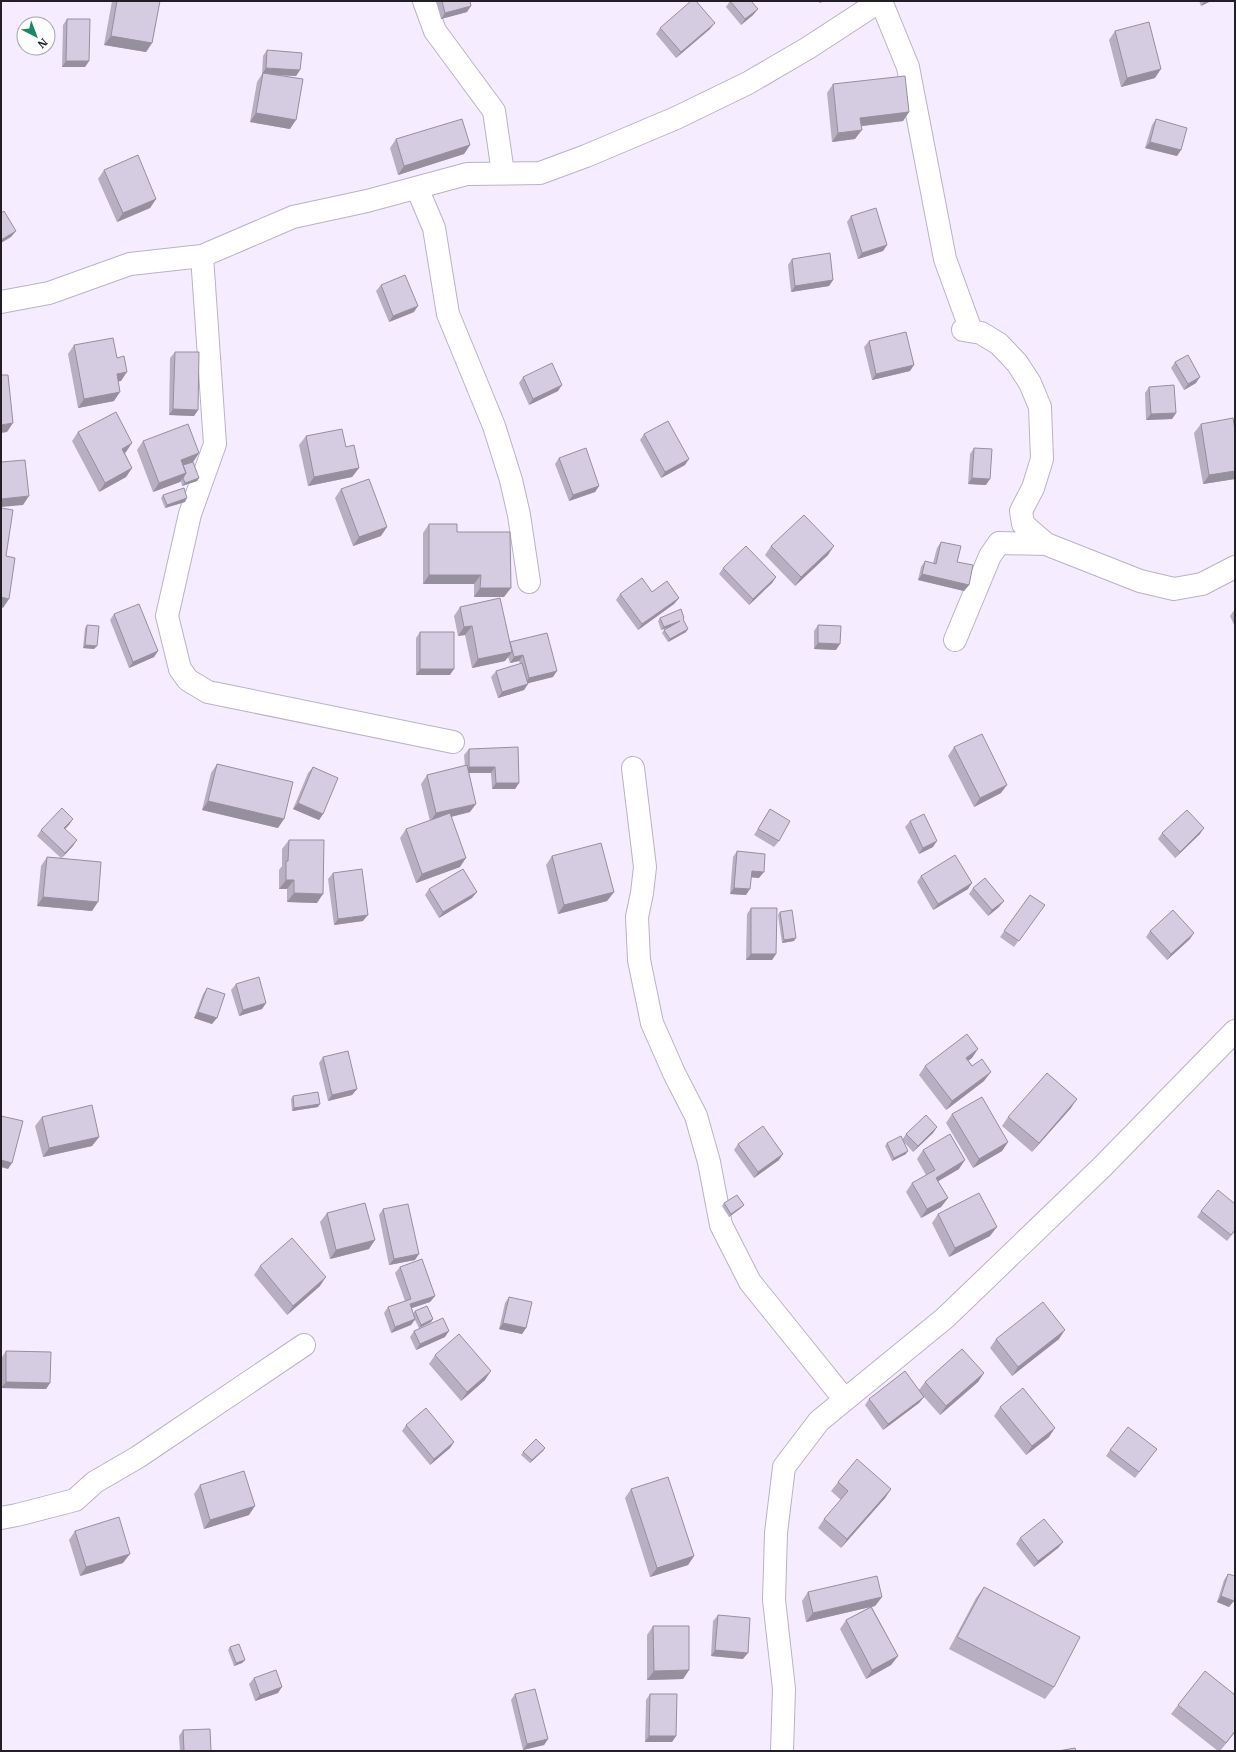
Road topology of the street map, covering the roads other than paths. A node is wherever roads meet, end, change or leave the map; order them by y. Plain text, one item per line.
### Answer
1 (424, 1) edge
2 (881, 1) edge
3 (503, 173) junction
4 (417, 188) junction
5 (202, 256) junction
6 (1, 302) edge
7 (1046, 544) junction
8 (1235, 567) edge
9 (529, 582) dead end
10 (955, 640) dead end
11 (453, 742) dead end
12 (633, 768) dead end
13 (1235, 1031) edge
14 (304, 1346) dead end
15 (845, 1400) junction
16 (1, 1518) edge
17 (782, 1751) edge

1 - 3 street
2 - 3 street
2 - 7 street
3 - 4 street
4 - 5 street
4 - 9 street
5 - 6 street
5 - 11 street
7 - 8 street
7 - 10 street
12 - 15 street
13 - 15 street
14 - 16 street
15 - 17 street

